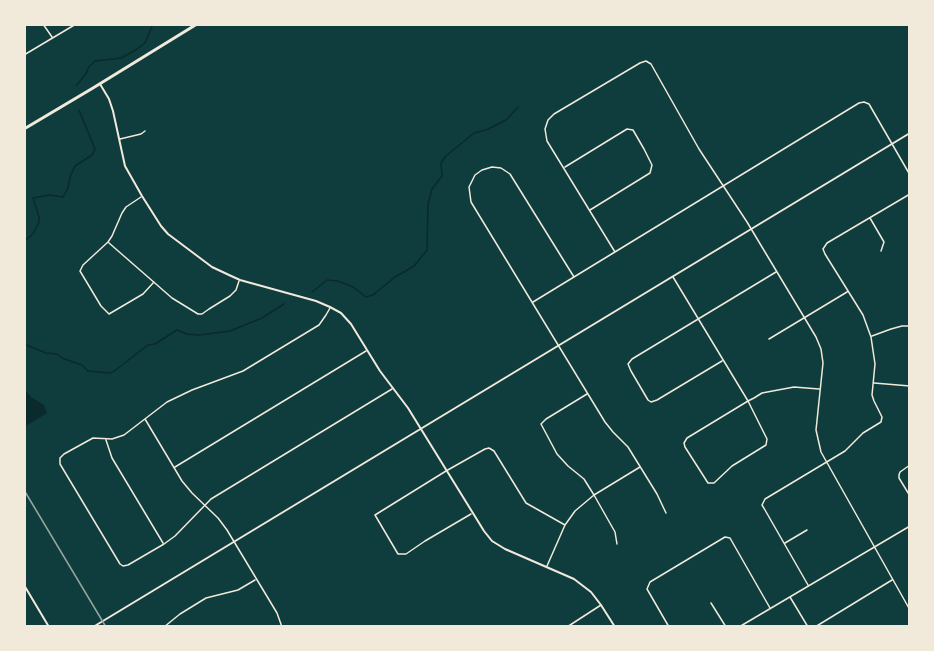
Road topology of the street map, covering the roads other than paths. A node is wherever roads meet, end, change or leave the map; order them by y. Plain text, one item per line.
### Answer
1 (43, 24) edge
2 (76, 24) edge
3 (197, 24) edge
4 (52, 38) junction
5 (24, 55) edge
6 (100, 84) junction
7 (24, 129) edge
8 (145, 131) dead end
9 (910, 133) edge
10 (119, 139) junction
11 (891, 144) junction
12 (564, 167) junction
13 (910, 175) edge
14 (724, 186) junction
15 (910, 194) edge
16 (142, 196) junction
17 (590, 210) junction
18 (870, 218) junction
19 (751, 229) junction
20 (108, 242) junction
21 (881, 251) dead end
22 (615, 252) junction
23 (777, 271) junction
24 (574, 277) junction
25 (673, 277) junction
26 (240, 280) junction
27 (154, 282) junction
28 (848, 292) junction
29 (532, 302) junction
30 (330, 307) junction
31 (805, 318) junction
32 (699, 319) junction
33 (910, 326) edge
34 (871, 337) junction
35 (769, 339) dead end
36 (559, 345) junction
37 (368, 351) junction
38 (724, 360) junction
39 (873, 383) junction
40 (910, 386) edge
41 (393, 389) junction
42 (820, 389) junction
43 (588, 393) junction
44 (748, 401) junction
45 (145, 419) junction
46 (421, 428) junction
47 (105, 439) junction
48 (826, 462) junction
49 (910, 465) edge
50 (174, 467) junction
51 (641, 467) junction
52 (446, 471) junction
53 (594, 495) junction
54 (910, 496) edge
55 (204, 505) junction
56 (473, 513) junction
57 (666, 513) dead end
58 (565, 525) junction
59 (910, 526) edge
60 (807, 530) dead end
61 (233, 543) junction
62 (617, 543) dead end
63 (784, 543) junction
64 (164, 544) junction
65 (874, 546) junction
66 (547, 566) junction
67 (256, 579) junction
68 (893, 580) junction
69 (24, 585) edge
70 (808, 585) junction
71 (789, 597) junction
72 (711, 603) dead end
73 (601, 605) junction
74 (770, 608) junction
75 (910, 610) edge
76 (49, 627) edge
77 (93, 627) edge
78 (165, 627) edge
79 (282, 627) edge
80 (567, 627) edge
81 (615, 627) edge
82 (669, 627) edge
83 (726, 627) edge
84 (739, 627) edge
85 (808, 627) edge
86 (815, 627) edge

1 - 4 street
2 - 4 street
3 - 6 main road
4 - 5 street
6 - 7 main road
6 - 10 street
8 - 10 street
9 - 11 street
10 - 16 street
11 - 13 street
11 - 14 street
11 - 19 street
12 - 14 street
12 - 17 street
12 - 17 street
14 - 19 street
14 - 22 street
15 - 18 street
16 - 20 street
16 - 26 street
17 - 22 street
18 - 21 street
18 - 28 street
19 - 23 street
19 - 25 street
20 - 27 street
20 - 27 street
22 - 24 street
23 - 31 street
23 - 32 street
24 - 29 street
24 - 29 street
25 - 32 street
25 - 36 street
26 - 27 street
26 - 30 street
28 - 31 street
28 - 34 street
29 - 36 street
30 - 37 street
30 - 45 street
31 - 35 street
31 - 42 street
32 - 38 street
32 - 38 street
33 - 34 street
34 - 39 street
36 - 43 street
36 - 46 street
37 - 41 street
37 - 50 street
38 - 44 street
39 - 40 street
39 - 48 street
41 - 46 street
41 - 55 street
42 - 44 street
42 - 48 street
43 - 51 street
43 - 53 street
44 - 44 street
45 - 47 street
45 - 50 street
46 - 52 street
46 - 61 street
47 - 64 street
47 - 64 street
48 - 63 street
48 - 65 street
49 - 54 street
50 - 55 street
51 - 53 street
51 - 57 street
52 - 56 street
52 - 56 street
52 - 58 street
53 - 58 street
53 - 62 street
55 - 61 street
55 - 64 street
56 - 66 street
58 - 66 street
59 - 65 street
60 - 63 street
61 - 67 street
61 - 77 street
63 - 70 street
65 - 68 street
65 - 70 street
66 - 73 street
67 - 78 street
67 - 79 street
68 - 75 street
68 - 86 street
69 - 76 street
70 - 71 street
71 - 74 street
71 - 85 street
72 - 83 street
73 - 80 street
73 - 81 street
74 - 82 street
74 - 84 street

